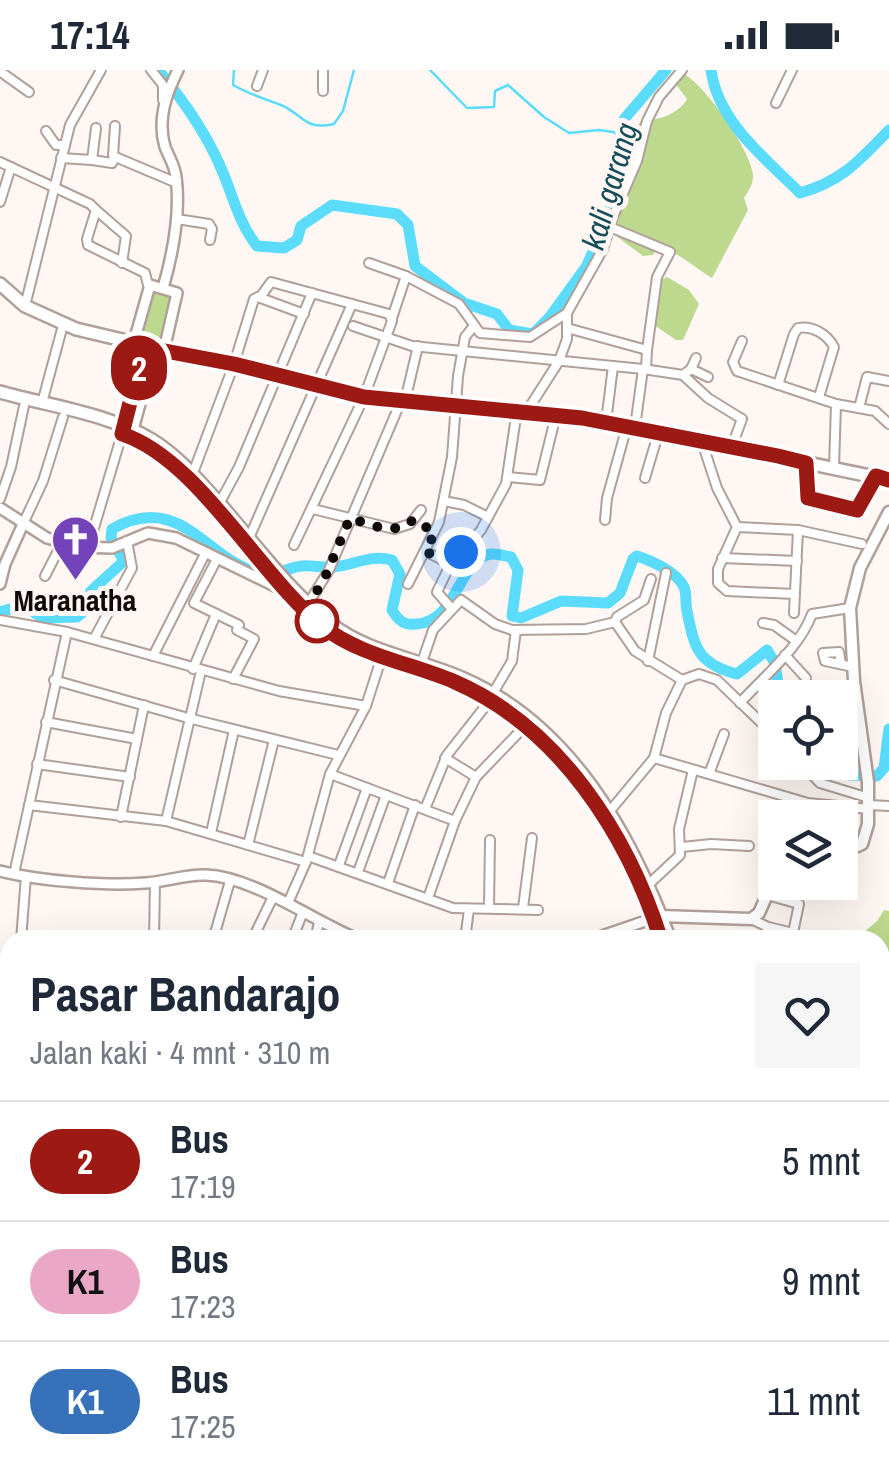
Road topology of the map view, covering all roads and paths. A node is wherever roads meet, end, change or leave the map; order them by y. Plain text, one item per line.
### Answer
1 (101, 70) edge
2 (151, 70) edge
3 (263, 70) edge
4 (323, 70) edge
5 (682, 70) edge
6 (792, 70) edge
7 (1, 71) edge
8 (176, 73) edge
9 (257, 86) dead end
10 (323, 91) dead end
11 (30, 92) dead end
12 (776, 103) dead end
13 (163, 114) junction
14 (115, 126) dead end
15 (96, 128) dead end
16 (46, 131) dead end
17 (65, 145) junction
18 (115, 157) junction
19 (61, 158) junction
20 (92, 160) junction
21 (0, 162) edge
22 (11, 167) junction
23 (177, 183) junction
24 (55, 186) junction
25 (0, 202) edge
26 (96, 210) junction
27 (176, 220) junction
28 (610, 227) junction
29 (210, 240) dead end
30 (122, 263) junction
31 (368, 263) dead end
32 (406, 276) junction
33 (0, 284) edge
34 (148, 285) junction
35 (163, 288) junction
36 (312, 293) junction
37 (258, 297) junction
38 (352, 304) junction
39 (24, 306) junction
40 (566, 313) junction
41 (304, 314) junction
42 (392, 318) junction
43 (63, 325) junction
44 (353, 326) dead end
45 (474, 327) junction
46 (568, 328) junction
47 (388, 336) junction
48 (742, 340) dead end
49 (418, 346) junction
50 (149, 348) junction
51 (647, 350) junction
52 (463, 352) junction
53 (696, 358) dead end
54 (559, 361) junction
55 (234, 364) junction
56 (613, 366) junction
57 (644, 369) junction
58 (687, 372) junction
59 (279, 376) junction
60 (708, 377) dead end
61 (889, 381) edge
62 (778, 384) junction
63 (318, 385) junction
64 (0, 392) edge
65 (364, 397) junction
66 (819, 397) junction
67 (0, 400) edge
68 (403, 401) junction
69 (42, 404) junction
70 (836, 404) junction
71 (457, 405) junction
72 (24, 406) junction
73 (859, 408) junction
74 (522, 411) junction
75 (556, 415) junction
76 (63, 417) junction
77 (606, 422) junction
78 (889, 424) edge
79 (631, 426) junction
80 (659, 431) junction
81 (127, 432) junction
82 (701, 440) junction
83 (732, 446) junction
84 (834, 468) junction
85 (192, 473) junction
86 (508, 476) junction
87 (646, 478) dead end
88 (889, 480) edge
89 (0, 499) edge
90 (444, 500) junction
91 (219, 504) junction
92 (0, 508) edge
93 (313, 509) junction
94 (421, 510) dead end
95 (889, 512) edge
96 (488, 517) junction
97 (350, 518) junction
98 (414, 519) junction
99 (605, 520) dead end
100 (23, 524) junction
101 (736, 526) junction
102 (798, 530) junction
103 (435, 533) junction
104 (249, 538) junction
105 (62, 543) junction
106 (120, 544) junction
107 (862, 544) dead end
108 (294, 545) dead end
109 (88, 548) junction
110 (425, 551) junction
111 (206, 552) junction
112 (722, 558) junction
113 (217, 559) junction
114 (264, 559) junction
115 (796, 561) junction
116 (450, 565) junction
117 (666, 573) dead end
118 (45, 576) dead end
119 (651, 579) dead end
120 (0, 584) edge
121 (408, 584) dead end
122 (286, 586) junction
123 (795, 594) junction
124 (308, 604) junction
125 (451, 608) junction
126 (850, 608) junction
127 (794, 612) dead end
128 (216, 614) junction
129 (0, 620) edge
130 (614, 622) junction
131 (763, 623) dead end
132 (516, 630) junction
133 (66, 632) junction
134 (94, 640) junction
135 (795, 640) junction
136 (785, 655) junction
137 (153, 656) junction
138 (382, 656) junction
139 (648, 661) junction
140 (422, 662) junction
141 (197, 670) junction
142 (806, 678) dead end
143 (233, 679) junction
144 (54, 680) junction
145 (682, 680) junction
146 (492, 696) junction
147 (740, 703) junction
148 (144, 706) junction
149 (366, 706) junction
150 (188, 718) junction
151 (758, 720) edge
152 (46, 722) junction
153 (526, 725) junction
154 (234, 730) junction
155 (724, 734) dead end
156 (137, 740) junction
157 (274, 740) junction
158 (338, 755) junction
159 (445, 758) junction
160 (654, 758) junction
161 (37, 764) junction
162 (694, 770) junction
163 (330, 774) junction
164 (709, 774) junction
165 (476, 776) junction
166 (130, 778) junction
167 (816, 780) edge
168 (367, 788) junction
169 (386, 795) junction
170 (29, 804) junction
171 (869, 804) junction
172 (415, 806) junction
173 (889, 806) edge
174 (425, 809) junction
175 (609, 812) junction
176 (121, 817) junction
177 (166, 821) junction
178 (454, 821) junction
179 (211, 833) junction
180 (532, 838) dead end
181 (490, 840) dead end
182 (248, 845) junction
183 (682, 846) junction
184 (749, 846) dead end
185 (858, 846) edge
186 (307, 859) junction
187 (339, 865) junction
188 (0, 871) edge
189 (358, 872) junction
190 (14, 874) junction
191 (26, 876) junction
192 (230, 881) junction
193 (155, 882) junction
194 (388, 884) junction
195 (648, 885) junction
196 (273, 897) junction
197 (428, 898) junction
198 (765, 900) edge
199 (783, 900) edge
200 (288, 903) junction
201 (488, 907) junction
202 (522, 908) junction
203 (469, 909) junction
204 (538, 910) dead end
205 (303, 912) junction
206 (657, 916) junction
207 (752, 919) junction
208 (319, 922) junction
209 (768, 928) joint
210 (21, 930) edge
211 (154, 930) edge
212 (217, 930) edge
213 (257, 930) edge
214 (296, 930) edge
215 (317, 930) edge
216 (337, 930) edge
217 (466, 930) edge
218 (618, 930) edge
219 (660, 930) edge
220 (665, 930) edge
221 (778, 930) edge
222 (793, 930) edge

1 - 17 street
2 - 13 street
3 - 9 street
4 - 10 street
5 - 28 street
6 - 12 street
7 - 11 street
8 - 13 street
13 - 23 street
14 - 18 street
15 - 20 street
16 - 17 street
17 - 19 street
18 - 20 street
18 - 23 street
19 - 20 street
19 - 24 street
21 - 22 street
22 - 24 street
22 - 25 street
23 - 27 street
24 - 26 street
24 - 39 street
26 - 30 street
26 - 30 street
27 - 29 street
27 - 35 street
28 - 40 street
28 - 51 street
30 - 34 street
31 - 32 street
32 - 42 street
32 - 45 street
33 - 39 main road
34 - 35 street
34 - 50 street
35 - 50 street
36 - 37 street
36 - 38 street
36 - 41 street
37 - 41 street
37 - 55 street
38 - 42 street
38 - 63 street
39 - 43 main road
40 - 45 street
40 - 46 street
41 - 59 street
42 - 47 street
43 - 50 main road
43 - 69 street
44 - 47 street
45 - 52 street
46 - 51 street
46 - 54 street
47 - 49 street
47 - 65 street
48 - 62 street
49 - 52 street
49 - 68 street
50 - 55 main road
50 - 81 street
51 - 57 street
52 - 54 street
52 - 71 street
53 - 58 street
54 - 56 street
54 - 74 street
55 - 59 main road
55 - 85 street
56 - 57 street
56 - 77 street
57 - 58 street
57 - 79 street
58 - 60 street
58 - 83 street
59 - 63 main road
59 - 91 street
61 - 73 street
62 - 66 street
62 - 66 street
63 - 65 main road
63 - 104 street
64 - 69 main road
65 - 68 main road
65 - 93 street
66 - 70 street
67 - 72 main road
68 - 71 main road
68 - 97 street
69 - 81 main road
70 - 73 street
70 - 84 street
71 - 74 main road
71 - 90 street
72 - 76 main road
72 - 89 street
73 - 78 street
74 - 75 main road
74 - 86 street
75 - 77 main road
75 - 86 street
76 - 81 main road
76 - 100 street
77 - 79 main road
79 - 80 main road
79 - 99 street
80 - 82 main road
80 - 87 street
81 - 85 main road
81 - 109 street
81 - 114 main road
82 - 83 main road
82 - 101 street
83 - 84 main road
84 - 88 main road
85 - 91 main road
86 - 96 street
90 - 96 street
90 - 103 street
91 - 104 main road
92 - 100 street
93 - 97 street
93 - 108 street
94 - 98 street
95 - 126 main road
96 - 116 street
97 - 98 street
97 - 124 street
98 - 103 street
100 - 105 street
100 - 120 street
101 - 102 street
101 - 112 street
102 - 107 street
102 - 115 street
103 - 110 street
104 - 114 main road
105 - 109 street
105 - 118 street
106 - 109 street
106 - 111 street
106 - 134 street
110 - 116 street
110 - 121 street
111 - 113 street
111 - 137 street
112 - 115 street
112 - 123 street
113 - 122 street
113 - 128 street
114 - 122 main road
114 - 122 main road
115 - 123 street
116 - 125 street
117 - 139 street
119 - 130 street
122 - 124 main road
122 - 138 main road
123 - 127 street
124 - 140 main road
125 - 132 street
125 - 140 street
126 - 135 street
126 - 171 main road
128 - 141 street
128 - 143 street
129 - 133 street
130 - 132 street
130 - 139 street
131 - 135 street
132 - 146 street
133 - 134 street
133 - 144 street
134 - 137 street
135 - 136 street
136 - 142 street
136 - 147 street
137 - 141 street
138 - 146 main road
138 - 149 street
139 - 145 street
140 - 146 main road
141 - 143 street
141 - 150 street
143 - 149 street
144 - 148 street
144 - 152 street
145 - 147 street
145 - 160 street
146 - 153 main road
146 - 159 street
146 - 175 main road
147 - 151 street
148 - 150 street
148 - 156 street
149 - 158 street
150 - 154 street
150 - 177 street
152 - 156 street
152 - 161 street
153 - 165 street
153 - 206 main road
154 - 157 street
154 - 179 street
155 - 164 street
156 - 166 street
157 - 158 street
157 - 182 street
158 - 163 street
159 - 165 street
159 - 174 street
160 - 162 street
160 - 175 street
161 - 166 street
161 - 170 street
162 - 164 street
162 - 183 street
163 - 168 street
163 - 186 street
164 - 171 street
165 - 178 street
166 - 176 street
167 - 171 street
168 - 169 street
168 - 187 street
169 - 172 street
169 - 189 street
170 - 176 street
170 - 190 street
171 - 173 street
171 - 185 main road
172 - 174 street
172 - 194 street
174 - 178 street
175 - 195 main road
176 - 177 street
177 - 179 street
178 - 197 street
179 - 182 street
180 - 202 street
181 - 201 street
182 - 186 street
183 - 184 street
183 - 195 street
186 - 187 street
186 - 200 street
187 - 189 street
188 - 190 street
189 - 194 street
190 - 191 street
191 - 193 street
191 - 210 street
192 - 193 street
192 - 196 street
192 - 212 street
193 - 211 street
194 - 197 street
195 - 206 main road
196 - 200 street
196 - 213 street
197 - 203 street
198 - 207 main road
199 - 222 street
200 - 205 street
201 - 202 street
201 - 203 street
202 - 204 street
203 - 217 street
205 - 208 street
205 - 214 street
206 - 207 main road
206 - 218 street
206 - 219 main road
206 - 220 main road
207 - 209 street
208 - 215 street
208 - 216 street
209 - 221 street

